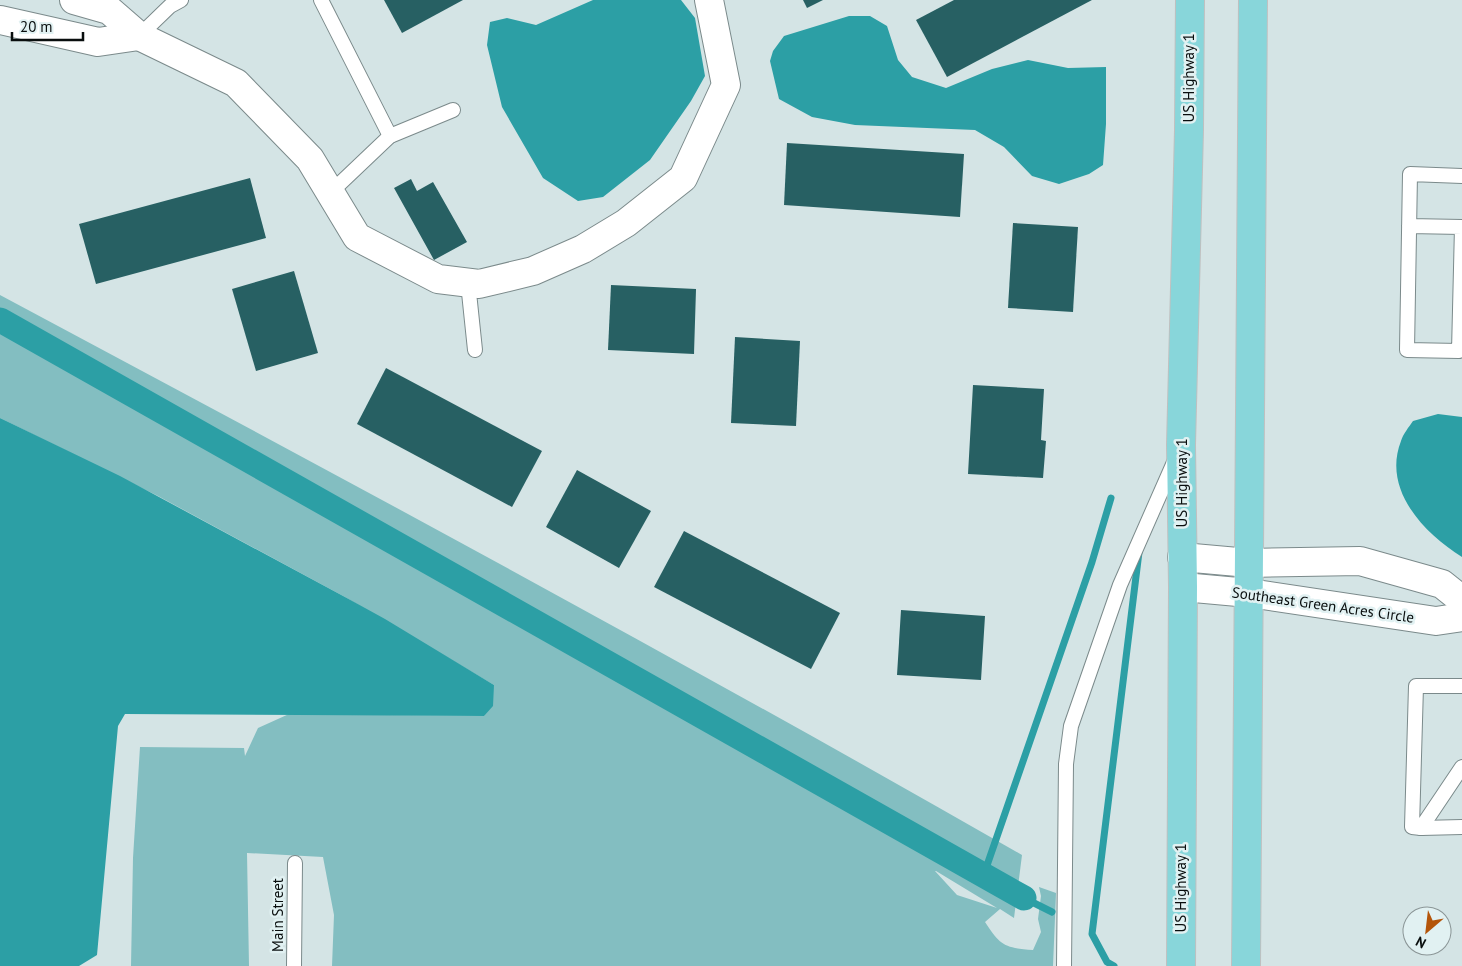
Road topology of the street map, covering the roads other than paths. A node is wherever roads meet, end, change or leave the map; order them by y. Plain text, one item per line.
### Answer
1 (74, 0) edge
2 (181, 0) edge
3 (320, 0) edge
4 (709, 0) edge
5 (1190, 0) edge
6 (1253, 0) edge
7 (0, 20) edge
8 (139, 36) junction
9 (452, 110) dead end
10 (390, 136) junction
11 (1462, 176) edge
12 (330, 192) junction
13 (1409, 226) junction
14 (468, 283) junction
15 (475, 350) dead end
16 (1181, 445) junction
17 (1182, 557) junction
18 (1249, 563) junction
19 (1183, 587) junction
20 (1249, 593) junction
21 (1462, 600) edge
22 (1462, 617) edge
23 (1462, 686) edge
24 (1462, 767) edge
25 (1462, 827) edge
26 (1421, 828) junction
27 (295, 864) dead end
28 (294, 966) edge
29 (1064, 966) edge
30 (1181, 966) edge
31 (1246, 966) edge

1 - 8 street
2 - 8 lane
3 - 10 lane
4 - 14 street
5 - 16 main road, US Highway 1
6 - 18 main road
7 - 8 street
8 - 12 street
9 - 10 lane
10 - 12 lane
11 - 13 lane
12 - 14 street
13 - 13 lane
14 - 15 lane
16 - 17 main road, US Highway 1
16 - 29 lane
17 - 18 street, Southeast Green Acres Circle
17 - 19 main road, US Highway 1
18 - 20 main road
18 - 21 street, Southeast Green Acres Circle
19 - 20 street, Southeast Green Acres Circle
19 - 30 main road, US Highway 1
20 - 22 street, Southeast Green Acres Circle
20 - 31 main road
23 - 26 lane
24 - 26 lane
25 - 26 lane
27 - 28 lane, Main Street

